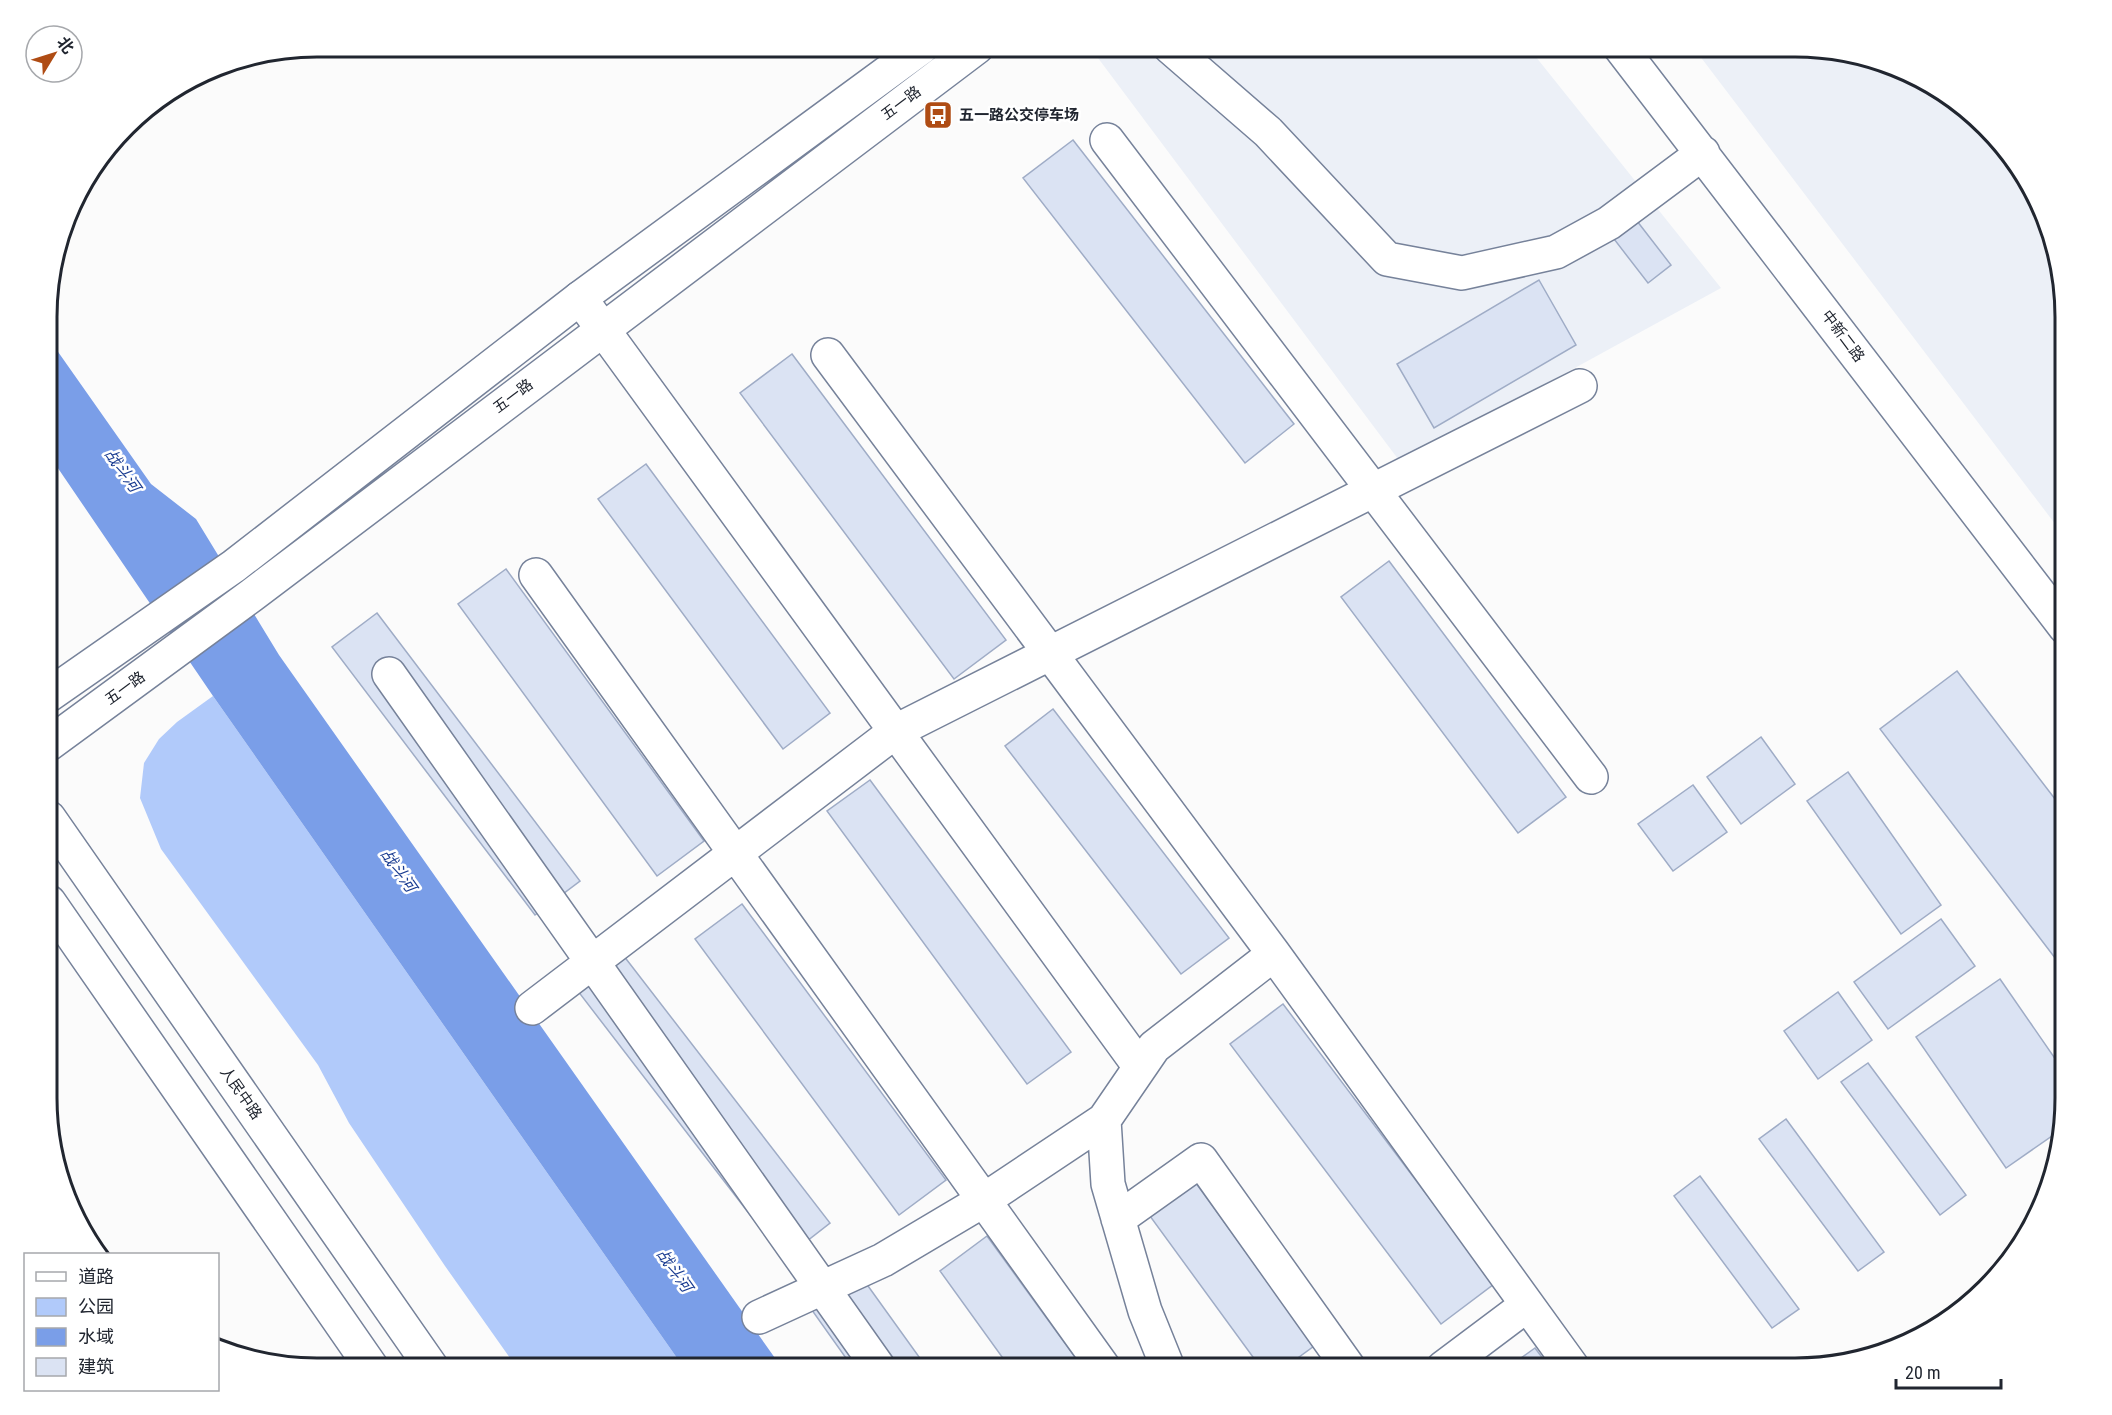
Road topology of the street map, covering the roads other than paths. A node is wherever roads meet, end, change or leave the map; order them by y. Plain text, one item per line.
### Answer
1 (907, 57) edge
2 (962, 57) edge
3 (1183, 57) edge
4 (1629, 57) edge
5 (1107, 140) dead end
6 (1703, 153) junction
7 (580, 298) junction
8 (828, 355) dead end
9 (1580, 386) dead end
10 (1374, 490) junction
11 (536, 575) dead end
12 (2055, 614) edge
13 (1048, 653) junction
14 (389, 674) dead end
15 (57, 689) edge
16 (896, 730) junction
17 (57, 738) edge
18 (1591, 777) dead end
19 (57, 829) edge
20 (735, 853) junction
21 (57, 914) edge
22 (1274, 954) junction
23 (593, 961) junction
24 (532, 1008) dead end
25 (1140, 1067) junction
26 (1104, 1120) junction
27 (984, 1200) junction
28 (1118, 1219) junction
29 (822, 1288) junction
30 (1527, 1305) junction
31 (759, 1317) dead end
32 (365, 1358) edge
33 (425, 1358) edge
34 (872, 1358) edge
35 (1097, 1358) edge
36 (1164, 1358) edge
37 (1341, 1358) edge
38 (1456, 1358) edge
39 (1566, 1358) edge

1 - 7 main road
2 - 17 main road, 五一路
3 - 6 main road
4 - 6 main road, 中新二路
5 - 10 main road
6 - 12 main road, 中新二路
7 - 15 main road
7 - 16 main road
8 - 13 main road
9 - 10 main road
10 - 13 main road
10 - 18 main road
11 - 20 main road
13 - 16 main road
13 - 22 main road
14 - 23 main road
16 - 20 main road
16 - 25 main road
19 - 33 main road, 人民中路
20 - 23 main road
20 - 27 main road
21 - 32 main road
22 - 25 main road
22 - 30 main road
23 - 24 main road
23 - 29 main road
25 - 26 main road
26 - 27 main road
26 - 28 main road
27 - 29 main road
27 - 35 main road
28 - 36 main road
28 - 37 main road
29 - 31 main road
29 - 34 main road
30 - 38 main road
30 - 39 main road

